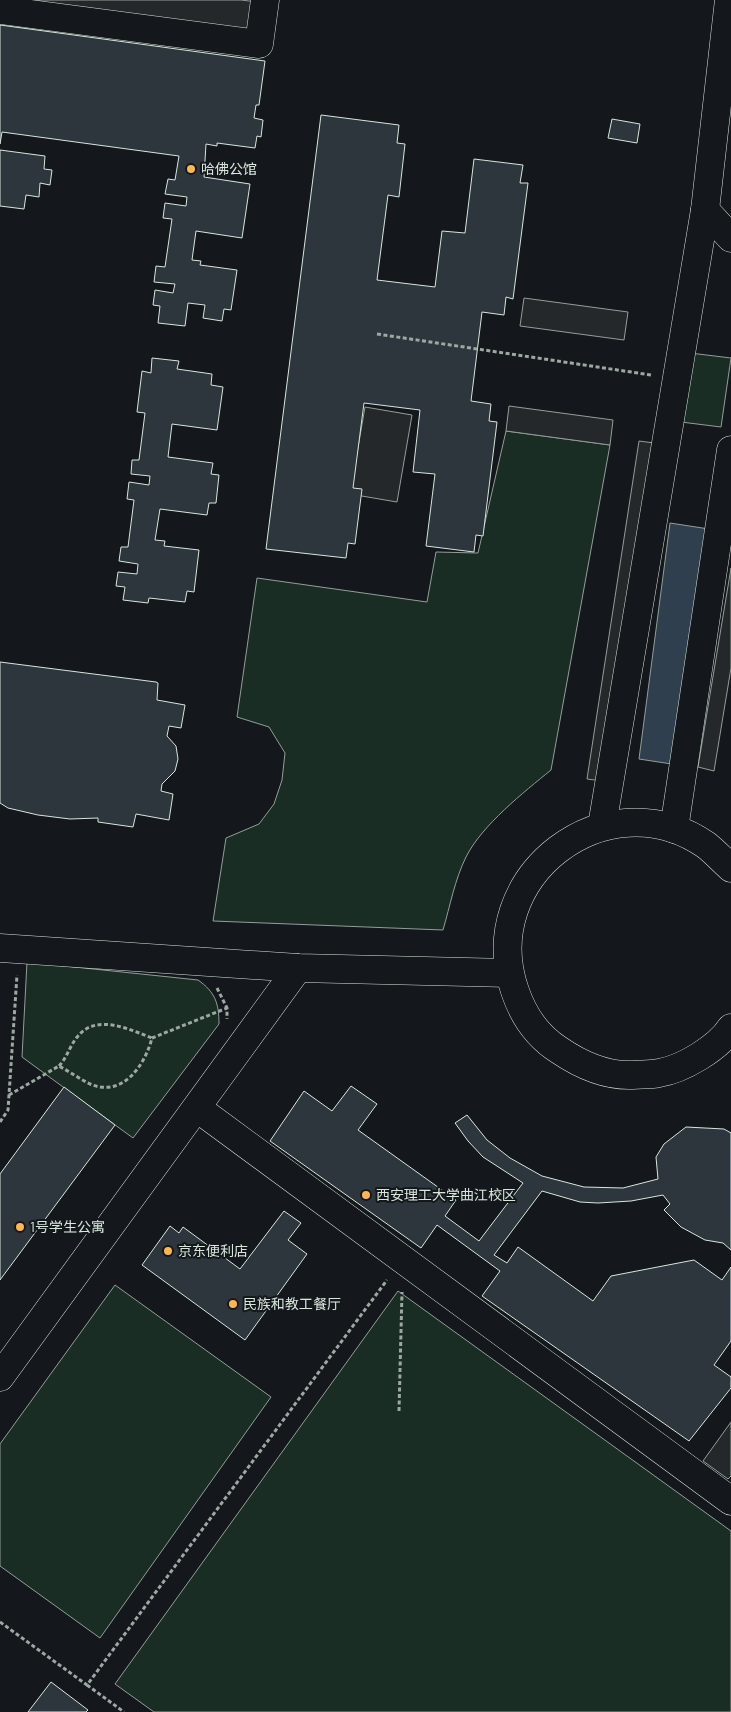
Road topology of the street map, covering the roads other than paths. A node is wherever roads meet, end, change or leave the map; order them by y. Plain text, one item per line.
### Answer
1 (265, 0) edge
2 (729, 0) edge
3 (0, 10) edge
4 (705, 210) junction
5 (731, 238) edge
6 (731, 450) edge
7 (602, 826) junction
8 (674, 829) junction
9 (731, 868) edge
10 (9, 957) edge
11 (298, 968) junction
12 (508, 973) junction
13 (730, 1032) edge
14 (197, 1108) junction
15 (0, 1376) edge
16 (731, 1501) edge

1 - 3 street
2 - 4 street
4 - 5 street
4 - 7 street
6 - 8 street
7 - 8 street
7 - 12 street
8 - 9 street
10 - 11 street
11 - 12 street
11 - 14 street
12 - 13 street
14 - 15 street
14 - 16 street

